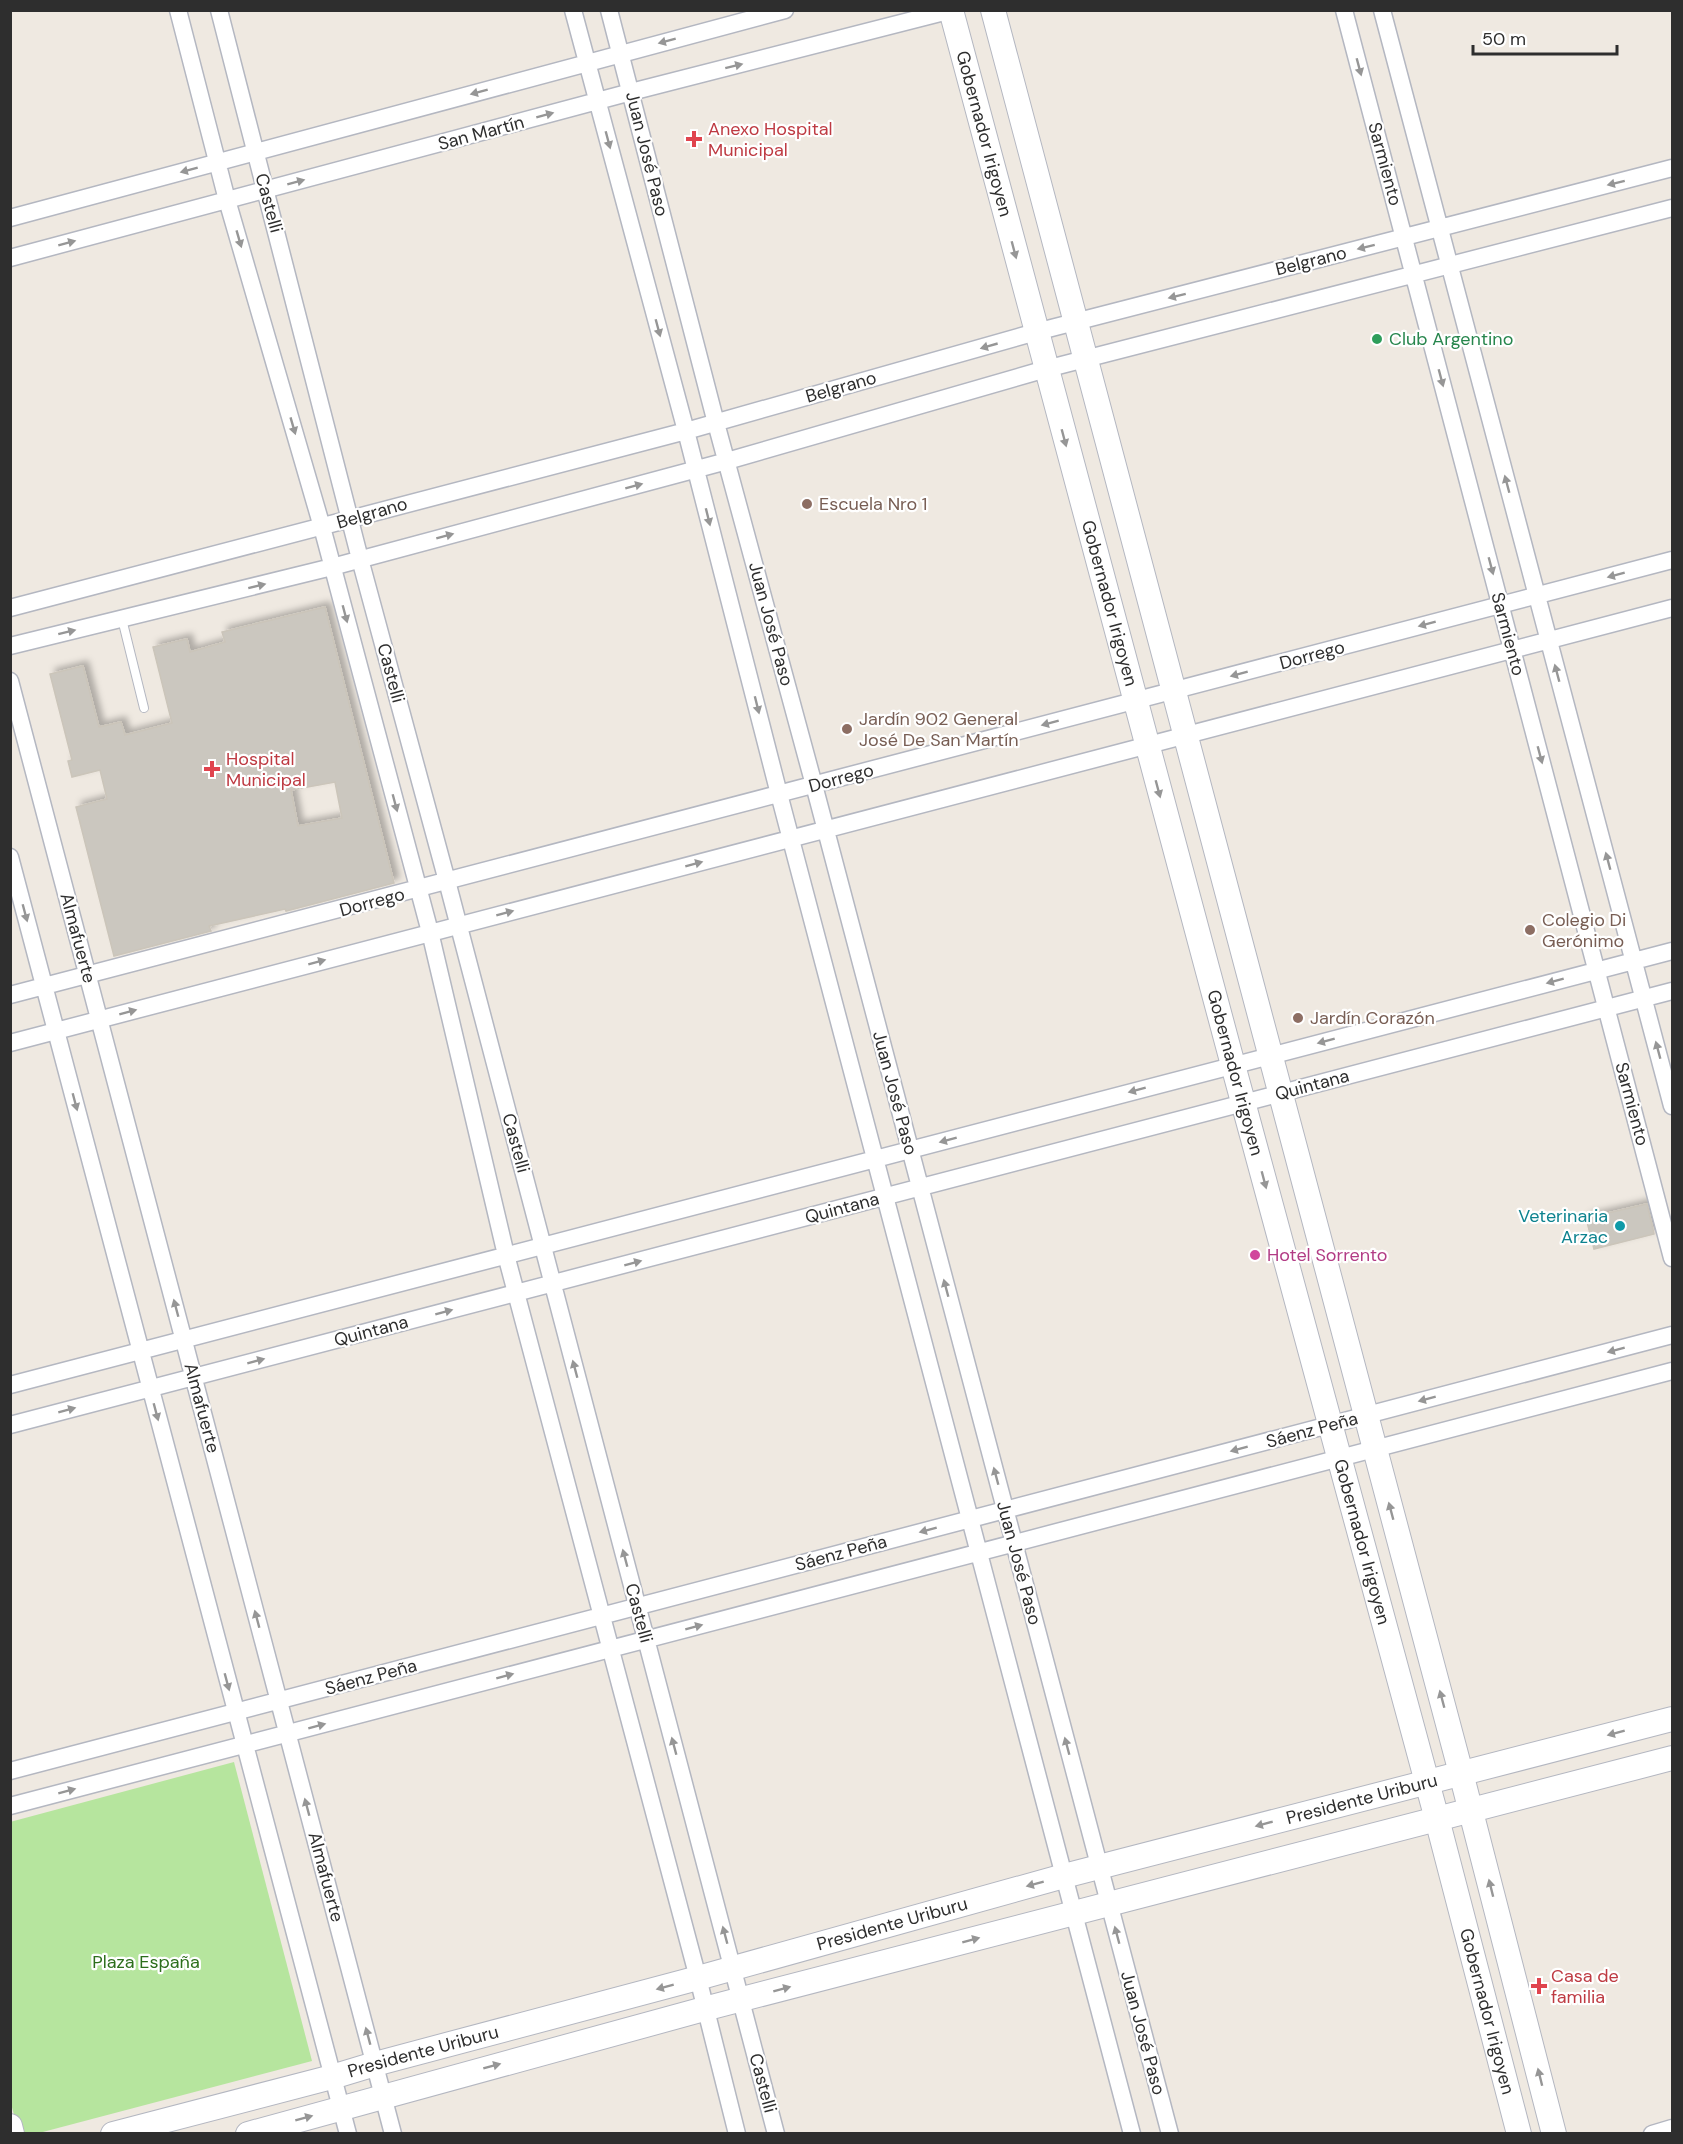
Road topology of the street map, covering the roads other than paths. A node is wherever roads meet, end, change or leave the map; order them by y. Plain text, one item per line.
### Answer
1 (178, 10) edge
2 (219, 10) edge
3 (573, 10) edge
4 (609, 10) edge
5 (785, 10) edge
6 (993, 10) edge
7 (1344, 10) edge
8 (1382, 10) edge
9 (951, 11) edge
10 (621, 53) junction
11 (587, 63) junction
12 (631, 92) junction
13 (597, 101) junction
14 (256, 152) junction
15 (218, 162) junction
16 (1672, 168) edge
17 (266, 190) junction
18 (228, 200) junction
19 (1672, 208) edge
20 (10, 218) edge
21 (1440, 228) junction
22 (1404, 237) junction
23 (10, 258) edge
24 (1449, 265) junction
25 (1414, 274) junction
26 (1075, 322) junction
27 (1036, 332) junction
28 (1085, 359) junction
29 (1046, 369) junction
30 (716, 423) junction
31 (686, 431) junction
32 (727, 461) junction
33 (696, 470) junction
34 (350, 518) junction
35 (322, 527) junction
36 (360, 559) junction
37 (1672, 560) edge
38 (332, 567) junction
39 (1537, 596) junction
40 (1501, 605) junction
41 (10, 608) edge
42 (1672, 608) edge
43 (122, 619) junction
44 (1549, 640) junction
45 (10, 646) edge
46 (1512, 650) junction
47 (10, 681) edge
48 (1173, 691) junction
49 (1135, 701) junction
50 (144, 708) dead end
51 (1185, 736) junction
52 (1147, 746) junction
53 (814, 785) junction
54 (780, 794) junction
55 (825, 830) junction
56 (791, 838) junction
57 (10, 856) edge
58 (447, 881) junction
59 (418, 890) junction
60 (459, 925) junction
61 (430, 932) junction
62 (1672, 951) edge
63 (1634, 961) junction
64 (1597, 970) junction
65 (88, 975) junction
66 (45, 986) junction
67 (1672, 991) edge
68 (10, 995) edge
69 (1644, 998) junction
70 (1607, 1008) junction
71 (99, 1019) junction
72 (56, 1030) junction
73 (10, 1042) edge
74 (1270, 1056) junction
75 (1233, 1065) junction
76 (1280, 1094) junction
77 (1243, 1103) junction
78 (1672, 1106) edge
79 (910, 1150) junction
80 (875, 1159) junction
81 (920, 1188) junction
82 (886, 1197) junction
83 (543, 1246) junction
84 (506, 1256) junction
85 (1672, 1258) edge
86 (553, 1283) junction
87 (516, 1293) junction
88 (1672, 1335) edge
89 (184, 1340) junction
90 (140, 1351) junction
91 (1672, 1371) edge
92 (194, 1377) junction
93 (10, 1385) edge
94 (150, 1389) junction
95 (1366, 1416) junction
96 (10, 1425) edge
97 (1330, 1425) junction
98 (1375, 1449) junction
99 (1339, 1458) junction
100 (1005, 1510) junction
101 (970, 1519) junction
102 (1014, 1543) junction
103 (979, 1552) junction
104 (638, 1606) junction
105 (601, 1616) junction
106 (646, 1640) junction
107 (610, 1649) junction
108 (279, 1701) junction
109 (235, 1712) junction
110 (1672, 1719) edge
111 (288, 1733) junction
112 (244, 1745) junction
113 (1672, 1758) edge
114 (10, 1771) edge
115 (1461, 1773) junction
116 (1426, 1782) junction
117 (10, 1806) edge
118 (1471, 1810) junction
119 (1437, 1819) junction
120 (1099, 1867) junction
121 (1064, 1876) junction
122 (1109, 1904) junction
123 (1074, 1913) junction
124 (733, 1968) junction
125 (698, 1978) junction
126 (741, 1999) junction
127 (704, 2009) junction
128 (375, 2064) junction
129 (332, 2077) junction
130 (384, 2096) junction
131 (341, 2108) junction
132 (10, 2126) edge
133 (1672, 2128) edge
134 (12, 2133) edge
135 (113, 2133) edge
136 (248, 2133) edge
137 (348, 2133) edge
138 (393, 2133) edge
139 (737, 2133) edge
140 (776, 2133) edge
141 (1132, 2133) edge
142 (1170, 2133) edge
143 (1519, 2133) edge
144 (1554, 2133) edge
145 (1652, 2133) edge

1 - 15 street, Castelli
2 - 14 street, Castelli
3 - 11 street, Juan José Paso
4 - 10 street, Juan José Paso
5 -> 10 street
6 - 26 street, Gobernador Irigoyen
7 -> 22 street, Sarmiento
8 - 21 street, Sarmiento
12 -> 9 street, San Martín
9 -> 27 street, Gobernador Irigoyen
10 - 11 street
10 - 12 street, Juan José Paso
11 - 13 street, Juan José Paso
11 -> 14 street
12 - 13 street, San Martín
12 - 30 street, Juan José Paso
17 -> 13 street, San Martín
13 -> 31 street, Juan José Paso
14 - 15 street
14 - 17 street, Castelli
15 - 18 street, Castelli
15 -> 20 street
16 -> 21 street, Belgrano
17 - 18 street, San Martín
17 - 34 street, Castelli
23 -> 18 street, San Martín
18 -> 35 street, Castelli
19 - 24 street
21 - 22 street, Belgrano
21 - 24 street, Sarmiento
22 - 25 street, Sarmiento
22 -> 26 street, Belgrano
24 - 25 street
39 -> 24 street, Sarmiento
25 - 28 street
25 -> 40 street, Sarmiento
26 - 27 street, Belgrano
26 - 28 street, Gobernador Irigoyen
27 - 29 street, Gobernador Irigoyen
27 -> 30 street, Belgrano
28 - 29 street
28 - 48 street, Gobernador Irigoyen
29 - 32 street
29 -> 49 street, Gobernador Irigoyen
30 - 31 street, Belgrano
30 - 32 street, Juan José Paso
31 - 33 street, Juan José Paso
31 - 34 street, Belgrano
32 - 33 street
32 - 53 street, Juan José Paso
36 -> 33 street
33 -> 54 street, Juan José Paso
34 - 35 street, Belgrano
34 - 36 street, Castelli
35 - 38 street, Castelli
35 - 41 street, Belgrano
36 - 38 street
36 - 58 street, Castelli
37 -> 39 street, Dorrego
43 -> 38 street
38 -> 59 street, Castelli
39 - 40 street, Dorrego
39 - 44 street, Sarmiento
40 - 46 street, Sarmiento
40 -> 48 street, Dorrego
42 - 44 street
45 -> 43 street
43 - 50 lane
44 - 46 street
63 -> 44 street, Sarmiento
46 - 51 street
46 -> 64 street, Sarmiento
47 - 65 street, Almafuerte
48 - 49 street, Dorrego
48 - 51 street, Gobernador Irigoyen
49 - 52 street, Gobernador Irigoyen
49 -> 53 street, Dorrego
51 - 52 street
51 - 74 street, Gobernador Irigoyen
52 - 55 street
52 -> 75 street, Gobernador Irigoyen
53 - 54 street, Dorrego
53 - 55 street, Juan José Paso
54 - 56 street, Juan José Paso
54 - 58 street, Dorrego
55 - 56 street
55 - 79 street, Juan José Paso
60 -> 56 street
56 - 80 street, Juan José Paso
57 -> 66 street
58 - 59 street, Dorrego
58 - 60 street, Castelli
59 - 61 street, Castelli
59 - 65 street, Dorrego
60 - 61 street
60 - 83 street, Castelli
71 -> 61 street
61 - 84 street, Castelli
62 - 63 street
63 - 64 street
63 - 69 street, Sarmiento
64 - 70 street, Sarmiento
64 -> 74 street
65 - 66 street, Dorrego
65 - 71 street, Almafuerte
66 - 68 street, Dorrego
66 - 72 street
67 - 69 street, Quintana
69 - 70 street, Quintana
78 -> 69 street, Sarmiento
70 - 76 street, Quintana
70 - 85 street, Sarmiento
71 - 72 street
89 -> 71 street, Almafuerte
72 - 73 street
72 -> 90 street
74 - 75 street
74 - 76 street, Gobernador Irigoyen
75 - 77 street, Gobernador Irigoyen
75 -> 79 street
76 - 77 street, Quintana
76 - 95 street, Gobernador Irigoyen
77 - 81 street, Quintana
77 -> 97 street, Gobernador Irigoyen
79 - 80 street
79 - 81 street, Juan José Paso
80 - 82 street, Juan José Paso
80 - 83 street
81 - 82 street, Quintana
100 -> 81 street, Juan José Paso
86 -> 82 street, Quintana
82 - 101 street, Juan José Paso
83 - 84 street
83 - 86 street, Castelli
84 - 87 street, Castelli
84 - 89 street
86 - 87 street, Quintana
104 -> 86 street, Castelli
92 -> 87 street, Quintana
87 - 105 street, Castelli
88 -> 95 street, Sáenz Peña
89 - 90 street
89 - 92 street, Almafuerte
90 - 93 street
90 - 94 street
91 - 98 street, Sáenz Peña
92 - 94 street, Quintana
108 -> 92 street, Almafuerte
96 -> 94 street, Quintana
94 -> 109 street
95 - 97 street, Sáenz Peña
95 - 98 street, Gobernador Irigoyen
97 - 99 street, Gobernador Irigoyen
97 -> 100 street, Sáenz Peña
98 - 99 street, Sáenz Peña
115 -> 98 street, Gobernador Irigoyen
99 - 102 street, Sáenz Peña
99 - 116 street, Gobernador Irigoyen
100 - 101 street, Sáenz Peña
100 - 102 street, Juan José Paso
101 - 103 street, Juan José Paso
101 -> 104 street, Sáenz Peña
102 - 103 street, Sáenz Peña
120 -> 102 street, Juan José Paso
106 -> 103 street, Sáenz Peña
103 - 121 street, Juan José Paso
104 - 105 street, Sáenz Peña
104 - 106 street, Castelli
105 - 107 street, Castelli
105 - 108 street, Sáenz Peña
106 - 107 street, Sáenz Peña
124 -> 106 street, Castelli
111 -> 107 street, Sáenz Peña
107 - 125 street, Castelli
108 - 109 street, Sáenz Peña
108 - 111 street, Almafuerte
109 - 112 street
109 - 114 street, Sáenz Peña
110 -> 115 street, Presidente Uriburu
111 - 112 street, Sáenz Peña
128 -> 111 street, Almafuerte
117 -> 112 street, Sáenz Peña
112 - 129 street
113 - 118 street, Presidente Uriburu
115 - 116 street, Presidente Uriburu
115 - 118 street, Gobernador Irigoyen
116 - 119 street, Gobernador Irigoyen
116 -> 120 street, Presidente Uriburu
118 - 119 street, Presidente Uriburu
144 -> 118 street, Gobernador Irigoyen
119 - 122 street, Presidente Uriburu
119 - 143 street, Gobernador Irigoyen
120 - 121 street, Presidente Uriburu
120 - 122 street, Juan José Paso
121 - 123 street, Juan José Paso
121 -> 124 street, Presidente Uriburu
122 - 123 street, Presidente Uriburu
142 -> 122 street, Juan José Paso
126 -> 123 street, Presidente Uriburu
123 - 141 street, Juan José Paso
124 - 125 street, Presidente Uriburu
124 - 126 street, Castelli
125 - 127 street, Castelli
125 -> 128 street, Presidente Uriburu
126 - 127 street, Presidente Uriburu
126 - 140 street, Castelli
130 -> 127 street, Presidente Uriburu
127 - 139 street, Castelli
128 - 129 street, Presidente Uriburu
128 - 130 street, Almafuerte
129 - 131 street
129 - 135 street, Presidente Uriburu
130 - 131 street, Presidente Uriburu
130 - 138 street, Almafuerte
136 -> 131 street, Presidente Uriburu
131 - 137 street
132 - 134 street
133 - 145 street

